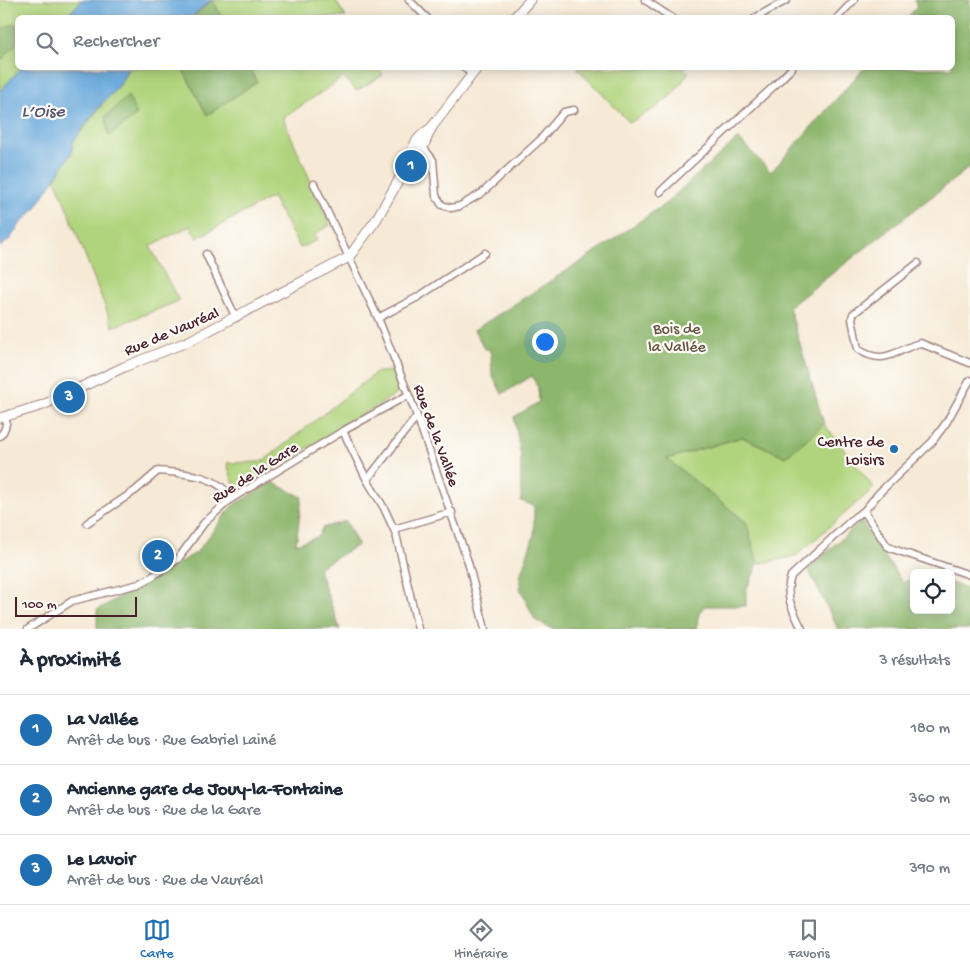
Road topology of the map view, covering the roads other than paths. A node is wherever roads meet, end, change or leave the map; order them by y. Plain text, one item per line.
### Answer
1 (409, 0) edge
2 (530, 0) edge
3 (645, 0) edge
4 (787, 0) edge
5 (854, 0) edge
6 (424, 15) edge
7 (517, 15) edge
8 (668, 15) edge
9 (760, 15) edge
10 (840, 15) edge
11 (471, 70) edge
12 (790, 70) edge
13 (574, 110) dead end
14 (432, 127) junction
15 (423, 147) junction
16 (412, 157) junction
17 (314, 184) dead end
18 (660, 192) dead end
19 (486, 253) dead end
20 (206, 254) dead end
21 (349, 257) junction
22 (918, 262) dead end
23 (236, 318) junction
24 (378, 318) junction
25 (970, 363) edge
26 (970, 380) edge
27 (408, 394) junction
28 (417, 416) junction
29 (3, 417) edge
30 (342, 431) junction
31 (0, 436) edge
32 (367, 480) junction
33 (231, 499) junction
34 (864, 511) junction
35 (452, 512) junction
36 (87, 523) dead end
37 (394, 529) junction
38 (970, 575) edge
39 (28, 629) edge
40 (418, 629) edge
41 (485, 629) edge
42 (802, 629) edge

1 - 6 street
2 - 7 street
3 - 8 street
4 - 9 street
5 - 10 street
11 - 14 street
12 - 18 street
13 - 15 street
14 - 15 street
14 - 16 street
15 - 16 street
16 - 21 street
17 - 21 street, Rue de la Vallée
19 - 24 street
20 - 23 street
21 - 23 street, Rue de Vauréal
21 - 24 street, Rue de la Vallée
22 - 25 street
23 - 29 street, Rue de Vauréal
24 - 27 street, Rue de la Vallée
26 - 34 street
27 - 28 street, Rue de la Vallée
27 - 30 street, Rue de la Gare
28 - 32 street
28 - 35 street, Rue de la Vallée
29 - 31 street
30 - 32 street
30 - 33 street, Rue de la Gare
32 - 37 street
33 - 36 street
33 - 39 street, Rue de la Gare
34 - 38 street
34 - 42 street
35 - 37 street
35 - 41 street, Rue de la Vallée
37 - 40 street

